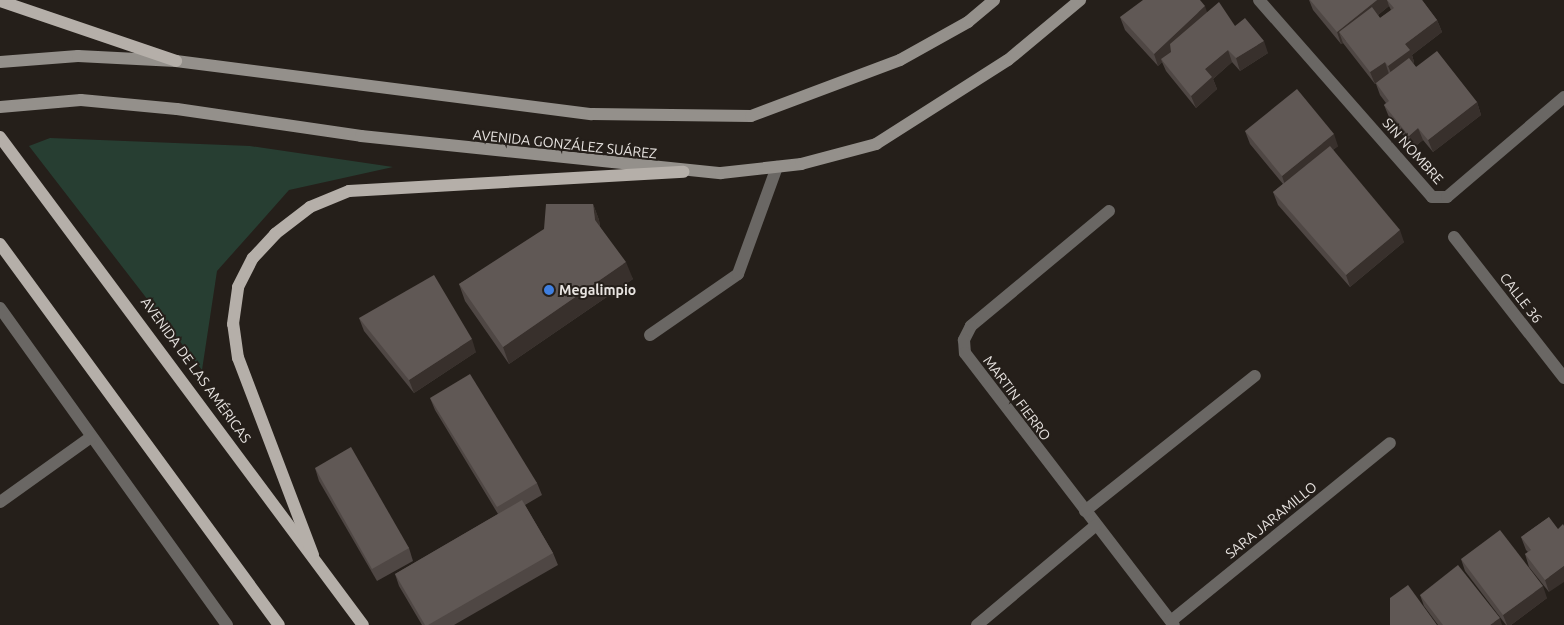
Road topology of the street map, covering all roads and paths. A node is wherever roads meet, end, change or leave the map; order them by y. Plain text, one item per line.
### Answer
1 (994, 0) edge
2 (1080, 0) edge
3 (1259, 0) edge
4 (0, 1) edge
5 (176, 61) junction
6 (0, 62) edge
7 (1564, 97) edge
8 (0, 107) edge
9 (0, 137) edge
10 (777, 167) junction
11 (683, 172) junction
12 (1109, 211) dead end
13 (1454, 237) dead end
14 (0, 245) edge
15 (0, 308) edge
16 (650, 335) dead end
17 (1255, 376) dead end
18 (1564, 378) edge
19 (91, 437) junction
20 (1390, 443) dead end
21 (0, 502) edge
22 (1085, 511) junction
23 (1096, 526) junction
24 (313, 555) junction
25 (1172, 623) edge
26 (227, 625) edge
27 (279, 625) edge
28 (363, 625) edge
29 (977, 625) edge

1 - 5 main road
2 - 10 main road, AVENIDA GONZÁLEZ SUÁREZ
3 - 7 street, SIN NOMBRE
4 - 5 main road
5 - 6 main road
8 - 11 main road, AVENIDA GONZÁLEZ SUÁREZ
9 - 24 main road, AVENIDA DE LAS AMÉRICAS
10 - 11 main road, AVENIDA GONZÁLEZ SUÁREZ
10 - 16 street
11 - 24 main road
12 - 22 street, MARTIN FIERRO
13 - 18 street, CALLE 36
14 - 27 main road
15 - 19 street
17 - 22 street
19 - 21 street
19 - 26 street
20 - 25 street, SARA JARAMILLO
22 - 23 street, MARTIN FIERRO
23 - 25 street, MARTIN FIERRO
23 - 29 street
24 - 28 main road, AVENIDA DE LAS AMÉRICAS

